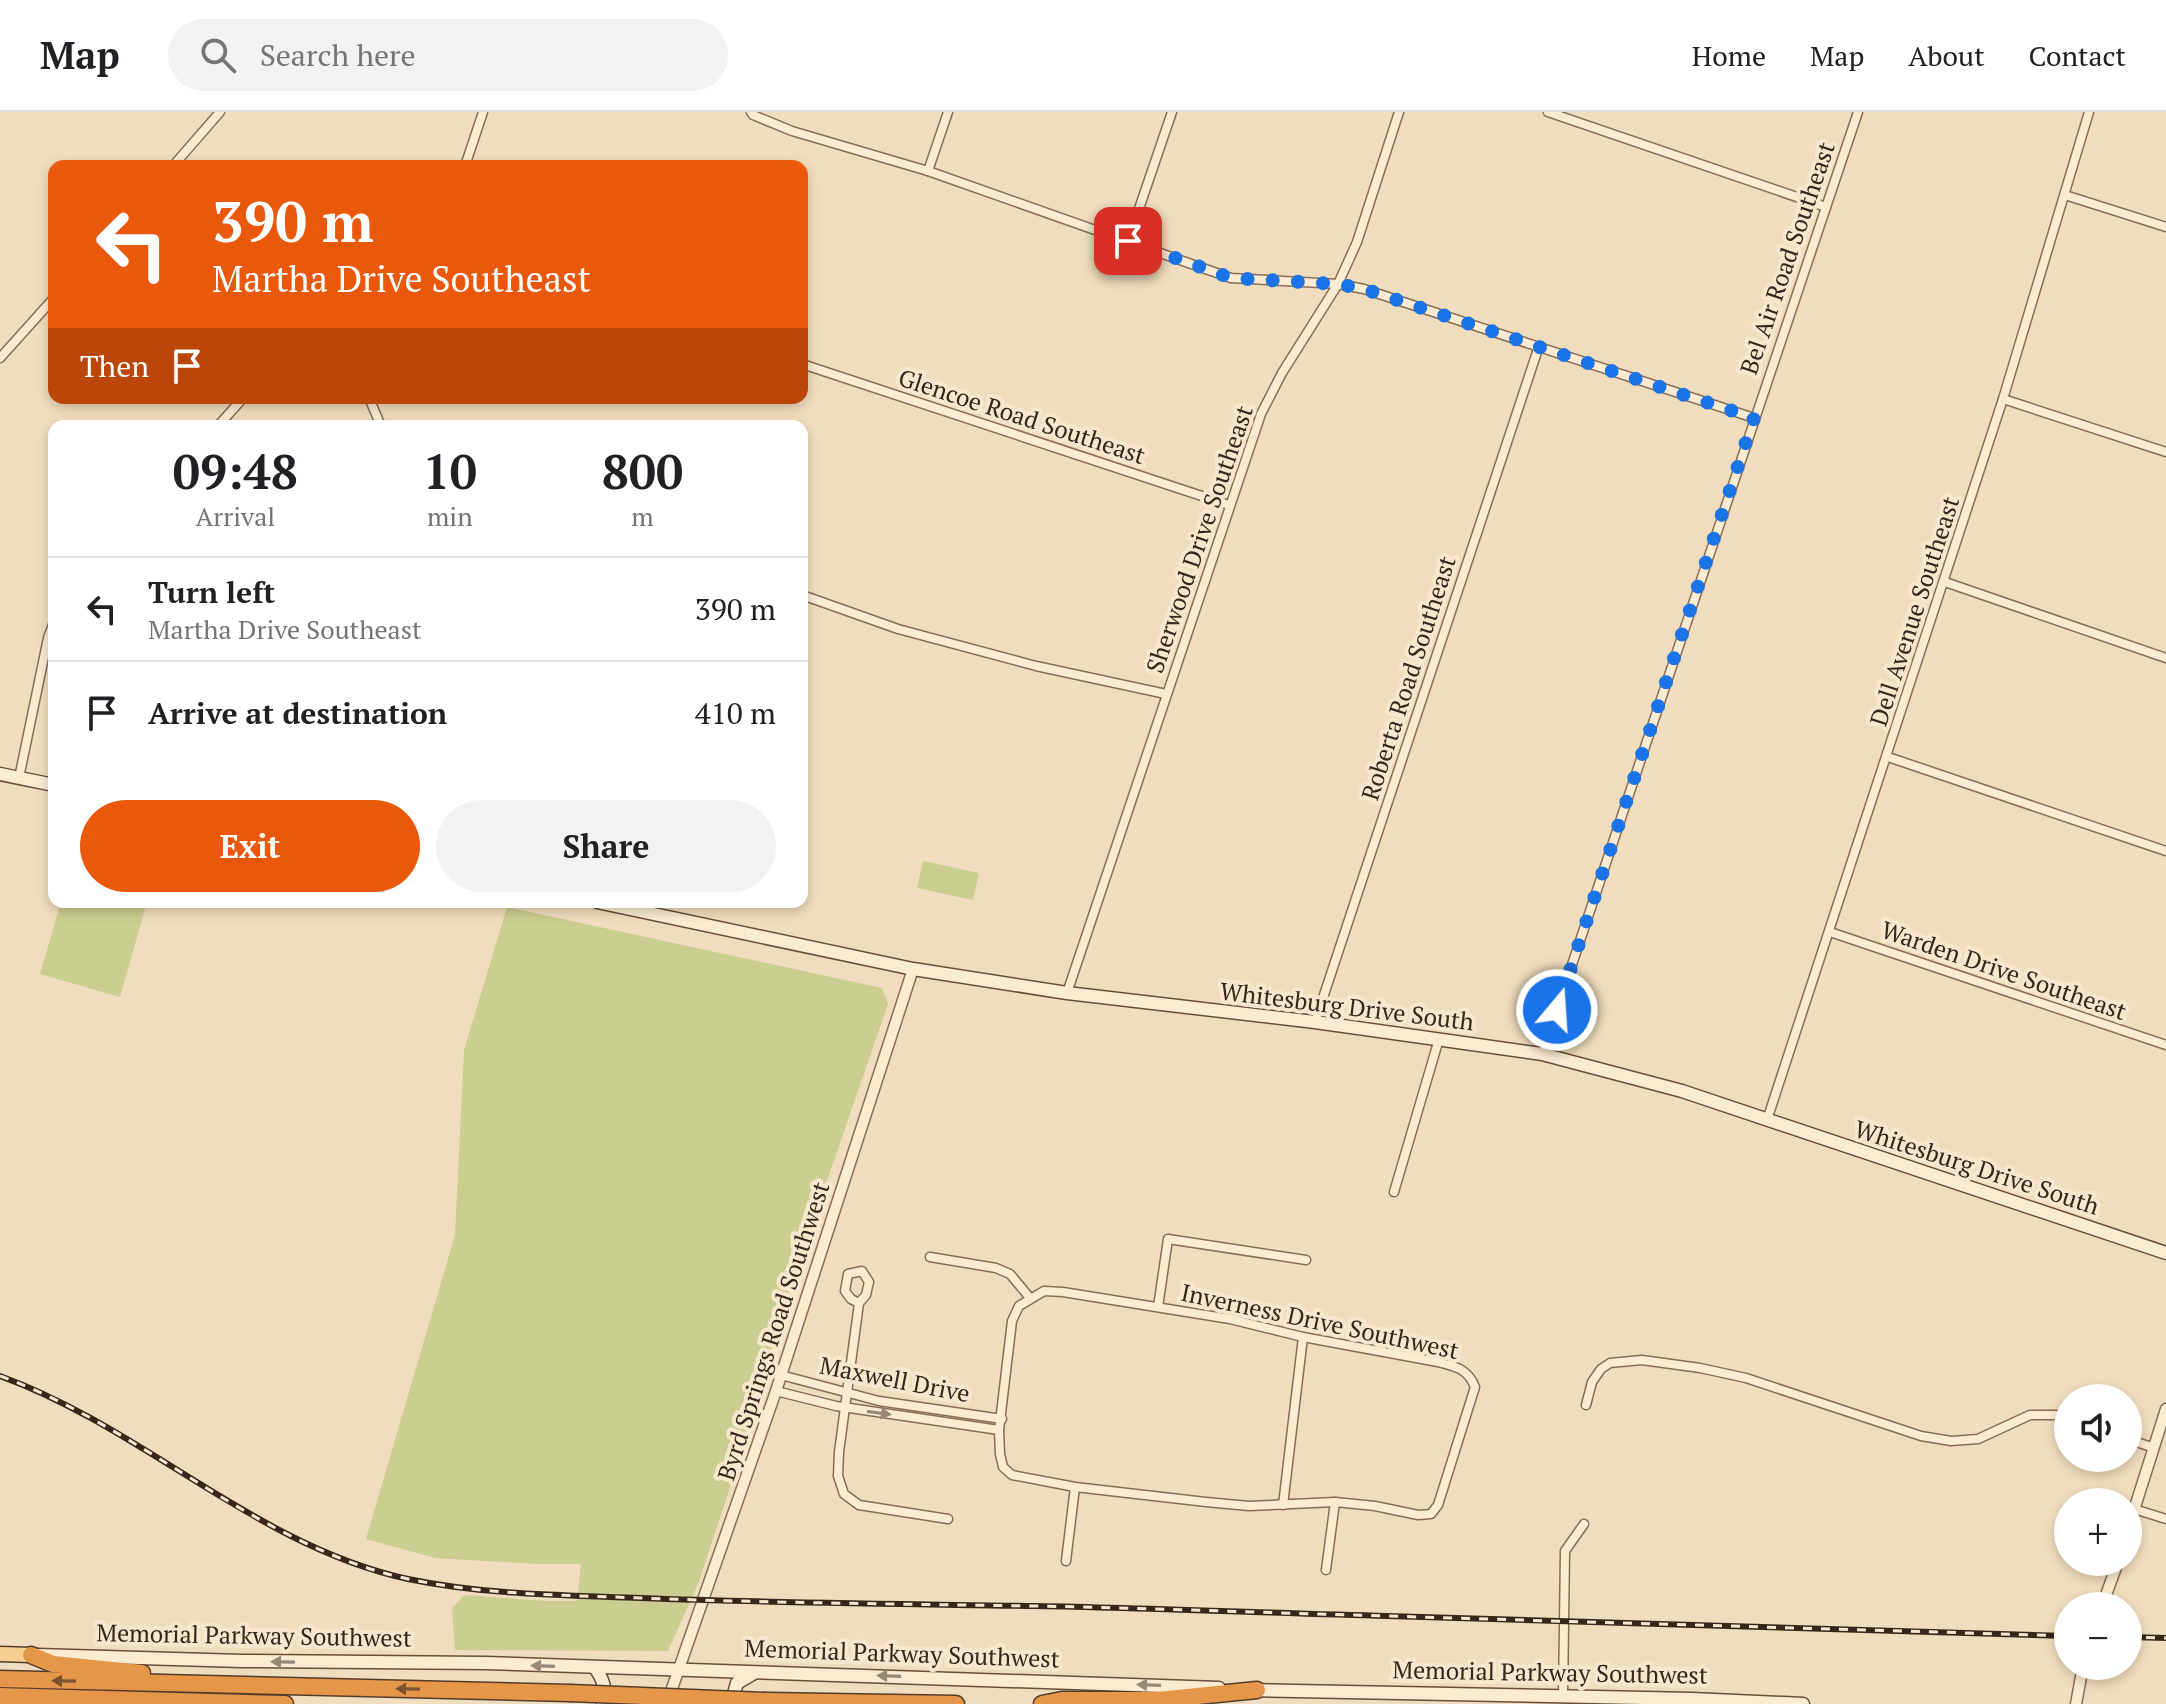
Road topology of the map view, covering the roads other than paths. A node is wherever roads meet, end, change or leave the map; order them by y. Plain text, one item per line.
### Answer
1 (220, 112) edge
2 (483, 112) edge
3 (751, 112) edge
4 (948, 112) edge
5 (1172, 112) edge
6 (1399, 112) edge
7 (1548, 112) edge
8 (1858, 112) edge
9 (2089, 112) edge
10 (178, 160) edge
11 (467, 160) edge
12 (928, 171) junction
13 (2065, 195) junction
14 (1826, 207) junction
15 (2166, 227) edge
16 (1128, 241) junction
17 (1338, 284) junction
18 (48, 305) edge
19 (1539, 346) junction
20 (0, 358) edge
21 (808, 366) edge
22 (2003, 399) junction
23 (238, 404) edge
24 (1754, 418) junction
25 (223, 420) edge
26 (2166, 452) edge
27 (1229, 505) junction
28 (1945, 582) junction
29 (808, 597) edge
30 (48, 638) edge
31 (2166, 658) edge
32 (1166, 694) junction
33 (1888, 757) junction
34 (0, 774) edge
35 (19, 778) junction
36 (48, 784) edge
37 (2166, 851) edge
38 (625, 908) edge
39 (1830, 932) junction
40 (913, 969) junction
41 (1067, 993) junction
42 (1315, 1022) junction
43 (1439, 1039) junction
44 (2166, 1045) edge
45 (1542, 1054) junction
46 (1767, 1120) junction
47 (1394, 1192) dead end
48 (2166, 1253) edge
49 (930, 1257) dead end
50 (1306, 1260) dead end
51 (1030, 1298) junction
52 (859, 1303) dead end
53 (1158, 1307) junction
54 (1303, 1337) junction
55 (781, 1375) junction
56 (776, 1391) junction
57 (847, 1393) junction
58 (1586, 1405) dead end
59 (845, 1408) junction
60 (2166, 1409) edge
61 (2054, 1415) edge
62 (1002, 1419) junction
63 (999, 1430) junction
64 (2142, 1444) edge
65 (2154, 1448) junction
66 (1075, 1487) junction
67 (2141, 1488) edge
68 (1335, 1502) junction
69 (1283, 1505) junction
70 (2142, 1512) edge
71 (948, 1519) dead end
72 (2166, 1519) edge
73 (1584, 1524) dead end
74 (1066, 1561) dead end
75 (1326, 1570) dead end
76 (0, 1654) edge
77 (31, 1655) junction
78 (595, 1668) junction
79 (677, 1670) junction
80 (757, 1672) junction
81 (0, 1679) edge
82 (2080, 1680) edge
83 (1257, 1690) junction
84 (0, 1696) edge
85 (1563, 1696) junction
86 (245, 1697) edge
87 (285, 1704) edge
88 (603, 1704) edge
89 (667, 1704) edge
90 (731, 1704) edge
91 (956, 1704) edge
92 (1042, 1704) edge
93 (1803, 1704) edge
94 (2076, 1704) edge

1 - 10 street
2 - 11 street
3 - 12 street
4 - 12 street
5 - 16 street
6 - 17 street, Sherwood Drive Southeast
7 - 14 street
8 - 14 street, Bel Air Road Southeast
9 - 13 street, Dell Avenue Southeast
12 - 16 street
13 - 15 street
13 - 22 street, Dell Avenue Southeast
14 - 24 street, Bel Air Road Southeast
16 - 17 street
17 - 19 street
17 - 27 street, Sherwood Drive Southeast
18 - 20 street
19 - 24 street
19 - 42 street, Roberta Road Southeast
21 - 27 street, Glencoe Road Southeast
22 - 26 street
22 - 28 street, Dell Avenue Southeast
23 - 25 street
24 - 45 street, Bel Air Road Southeast
27 - 32 street, Sherwood Drive Southeast
28 - 31 street
28 - 33 street, Dell Avenue Southeast
29 - 32 street
30 - 35 street
32 - 41 street, Sherwood Drive Southeast
33 - 37 street
33 - 39 street, Dell Avenue Southeast
34 - 35 main road
35 - 36 main road
38 - 40 main road, Whitesburg Drive South
39 - 44 street, Warden Drive Southeast
39 - 46 street, Dell Avenue Southeast
40 - 41 main road, Whitesburg Drive South
40 - 55 street, Byrd Springs Road Southwest
41 - 42 main road, Whitesburg Drive South
42 - 43 main road, Whitesburg Drive South
43 - 45 main road, Whitesburg Drive South
43 - 47 street
45 - 46 main road, Whitesburg Drive South
46 - 48 main road, Whitesburg Drive South
49 - 51 street
50 - 53 street
51 - 53 street, Inverness Drive Southwest
51 - 62 street, Inverness Drive Southwest
52 - 57 street
53 - 54 street, Inverness Drive Southwest
54 - 68 street, Inverness Drive Southwest
54 - 69 street
55 - 56 street, Byrd Springs Road Southwest
55 - 57 street, Maxwell Drive
56 - 59 street
56 - 79 street, Byrd Springs Road Southwest
57 - 59 street
57 - 62 street, Maxwell Drive
58 - 61 street
59 -> 63 street
59 - 71 street
60 - 65 street
62 - 63 street, Inverness Drive Southwest
63 - 66 street, Inverness Drive Southwest
64 - 65 street
65 - 67 street
66 - 69 street, Inverness Drive Southwest
66 - 74 street
68 - 69 street, Inverness Drive Southwest
68 - 75 street
70 - 72 street
73 - 85 street
76 - 77 main road, Memorial Parkway Southwest
78 -> 77 main road, Memorial Parkway Southwest
77 - 86 highway
78 - 79 main road, Memorial Parkway Southwest
78 - 88 main road
79 - 80 main road, Memorial Parkway Southwest
79 - 89 street, Byrd Springs Road Southwest
83 -> 80 main road, Memorial Parkway Southwest
80 - 90 main road
86 -> 81 highway, Memorial Parkway Southwest
82 - 94 street
83 - 85 main road, Memorial Parkway Southwest
83 - 92 highway
84 - 86 highway, Memorial Parkway Southwest
85 - 93 main road, Memorial Parkway Southwest
86 - 87 highway, Memorial Parkway Southwest
91 -> 86 highway, Memorial Parkway Southwest, bridge

